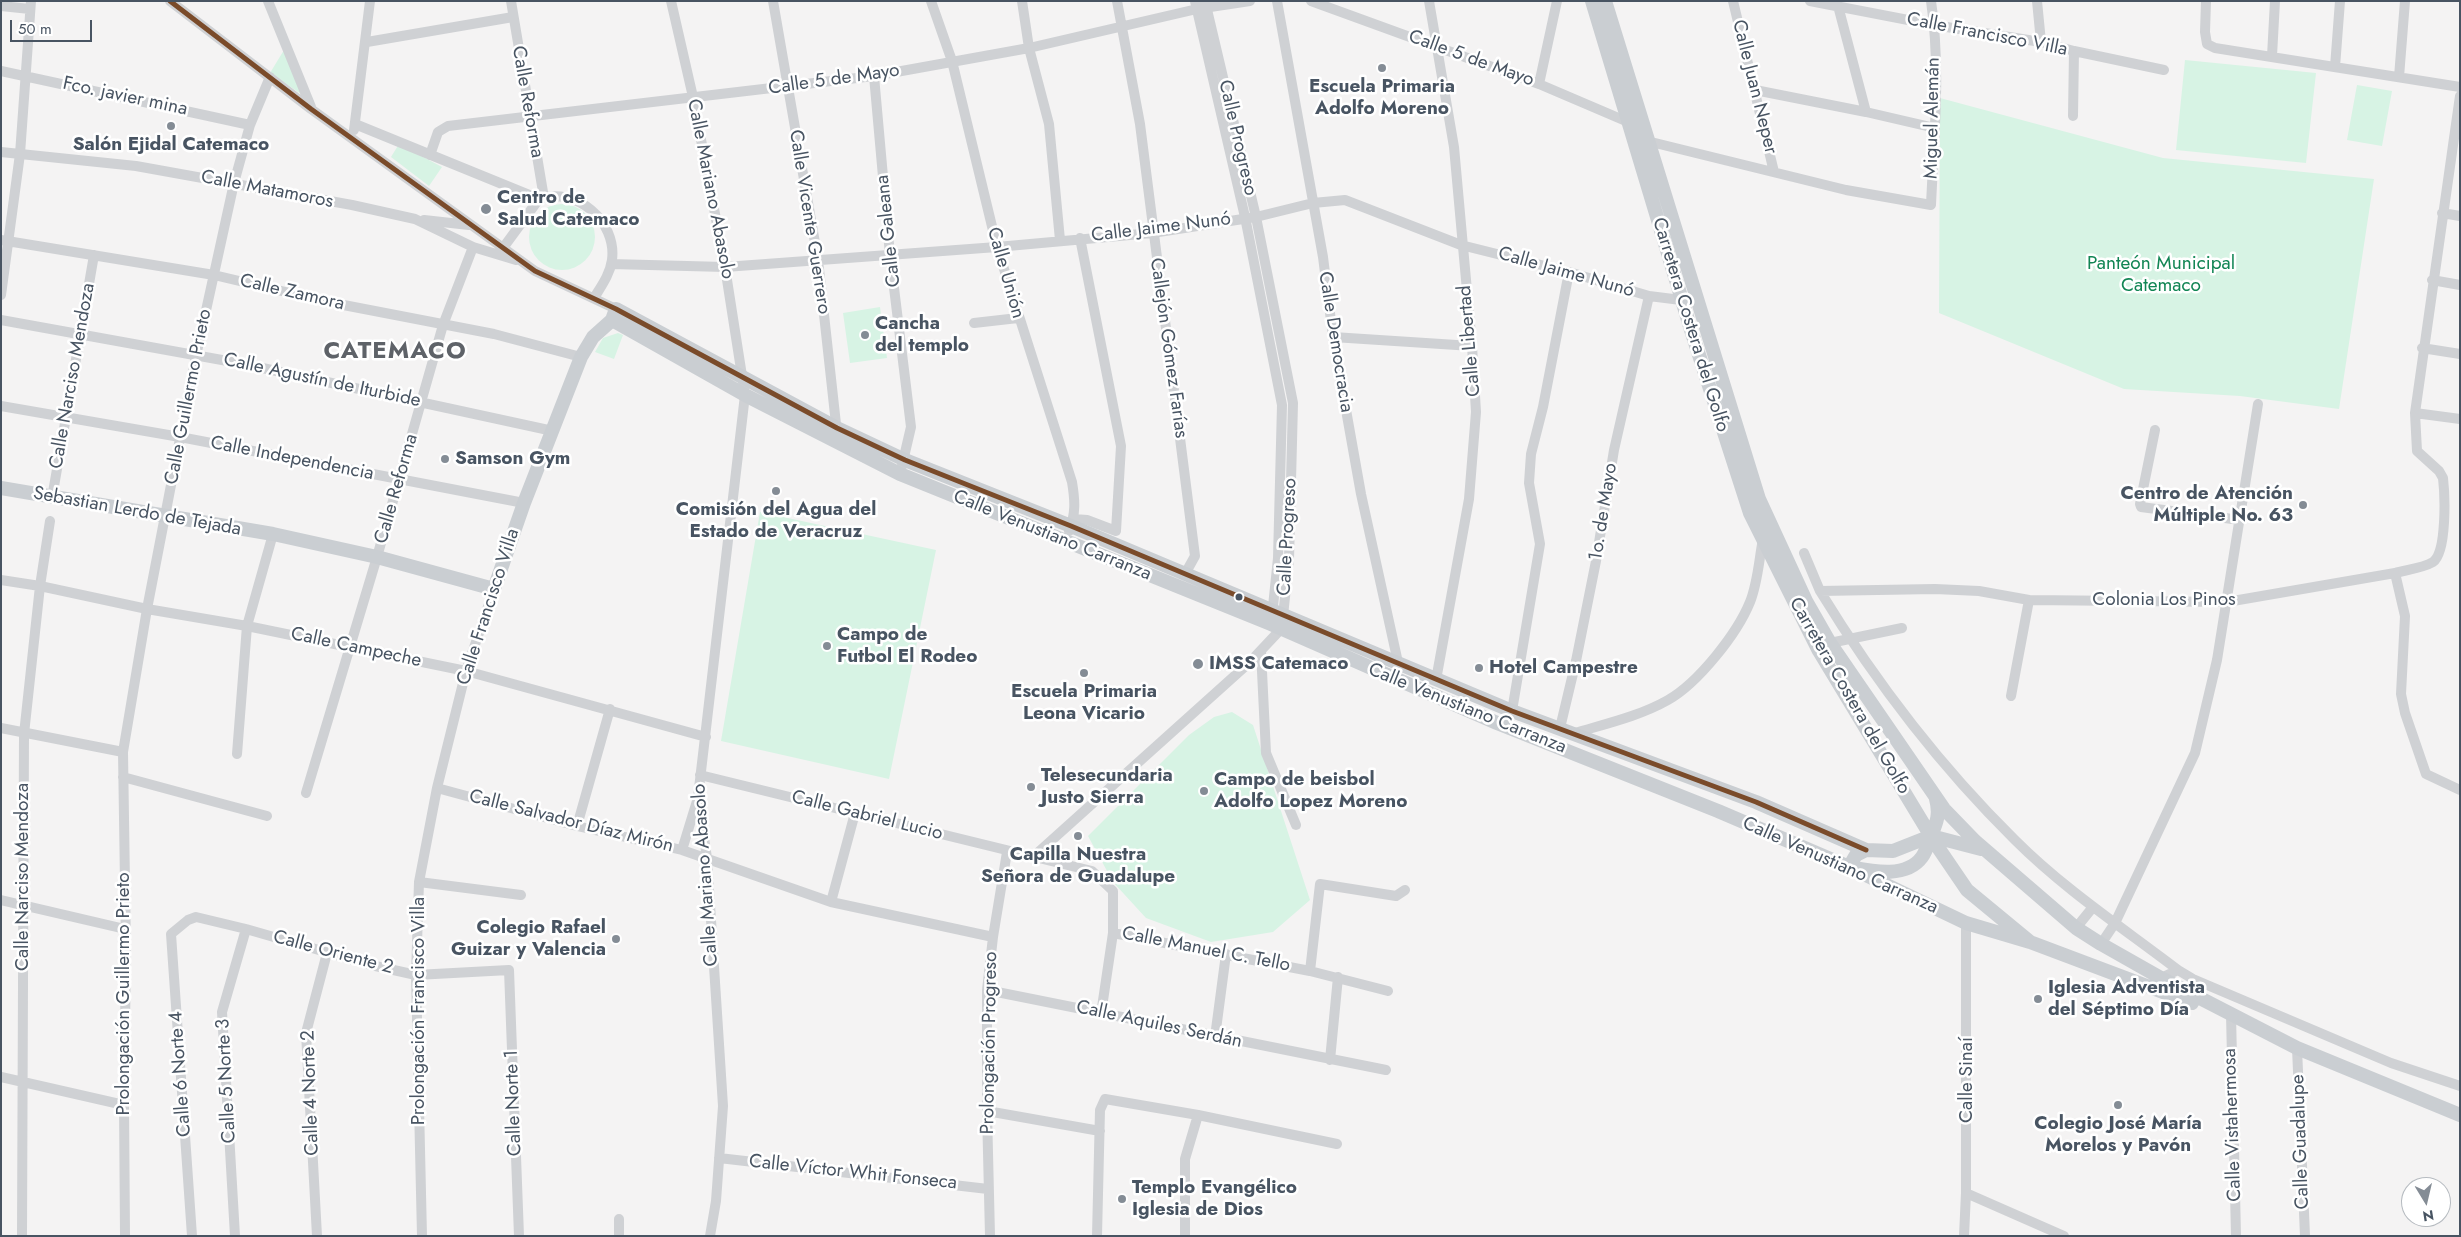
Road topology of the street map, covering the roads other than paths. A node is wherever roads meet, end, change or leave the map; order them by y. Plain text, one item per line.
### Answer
1 (170, 1) edge
2 (268, 1) edge
3 (370, 1) edge
4 (511, 1) edge
5 (671, 1) edge
6 (772, 1) edge
7 (931, 1) edge
8 (1022, 1) edge
9 (1117, 1) edge
10 (1250, 1) edge
11 (1277, 1) edge
12 (1311, 1) edge
13 (1429, 1) edge
14 (1557, 1) edge
15 (1592, 1) edge
16 (1605, 1) edge
17 (1733, 1) edge
18 (1810, 1) edge
19 (1931, 1) edge
20 (2038, 1) edge
21 (2206, 1) edge
22 (2275, 1) edge
23 (2340, 1) edge
24 (2405, 1) edge
25 (1838, 4) edge
26 (31, 5) edge
27 (1201, 5) edge
28 (1, 6) edge
29 (513, 17) junction
30 (1934, 25) junction
31 (1123, 28) junction
32 (367, 42) junction
33 (2041, 42) junction
34 (1029, 48) junction
35 (1438, 48) junction
36 (2074, 51) junction
37 (2272, 56) junction
38 (952, 61) junction
39 (2335, 67) junction
40 (2164, 70) dead end
41 (1, 71) edge
42 (27, 75) junction
43 (874, 76) junction
44 (270, 77) junction
45 (2399, 77) junction
46 (1539, 84) junction
47 (786, 87) junction
48 (2460, 87) edge
49 (1756, 90) junction
50 (2460, 96) edge
51 (693, 97) junction
52 (312, 109) junction
53 (1866, 112) junction
54 (2073, 116) dead end
55 (529, 117) junction
56 (1628, 122) junction
57 (355, 124) junction
58 (250, 125) junction
59 (1935, 128) junction
60 (353, 138) junction
61 (1647, 141) junction
62 (1, 152) edge
63 (2455, 153) edge
64 (20, 154) junction
65 (430, 155) junction
66 (1774, 172) junction
67 (234, 183) junction
68 (541, 198) junction
69 (1313, 203) junction
70 (2442, 213) junction
71 (2460, 216) edge
72 (1250, 217) junction
73 (415, 219) junction
74 (471, 225) junction
75 (1152, 232) junction
76 (1080, 238) junction
77 (1060, 240) junction
78 (5, 241) edge
79 (1461, 244) junction
80 (473, 247) junction
81 (997, 247) junction
82 (503, 248) junction
83 (890, 254) junction
84 (94, 255) junction
85 (818, 260) junction
86 (524, 263) junction
87 (611, 264) junction
88 (725, 266) junction
89 (1569, 272) junction
90 (214, 275) junction
91 (2432, 280) junction
92 (2460, 285) edge
93 (1, 295) edge
94 (1649, 296) junction
95 (1688, 297) junction
96 (594, 298) junction
97 (614, 314) junction
98 (1018, 318) junction
99 (1, 320) edge
100 (974, 323) dead end
101 (444, 325) junction
102 (80, 333) junction
103 (1333, 337) junction
104 (1472, 346) junction
105 (2422, 348) junction
106 (2460, 354) edge
107 (196, 356) junction
108 (581, 357) junction
109 (744, 378) junction
110 (745, 395) junction
111 (422, 402) junction
112 (1293, 403) junction
113 (2258, 404) dead end
114 (1282, 405) junction
115 (1, 406) edge
116 (2414, 413) junction
117 (66, 417) junction
118 (2460, 419) edge
119 (837, 428) junction
120 (2155, 430) dead end
121 (553, 431) junction
122 (180, 437) junction
123 (838, 444) junction
124 (905, 460) junction
125 (900, 474) junction
126 (399, 480) junction
127 (1, 488) edge
128 (52, 498) junction
129 (524, 503) junction
130 (165, 517) junction
131 (2240, 520) junction
132 (50, 521) dead end
133 (1072, 522) junction
134 (273, 534) junction
135 (1762, 539) junction
136 (1065, 541) junction
137 (1804, 553) dead end
138 (377, 557) junction
139 (2395, 573) junction
140 (1184, 574) junction
141 (1, 580) edge
142 (40, 586) junction
143 (494, 589) junction
144 (1820, 591) junction
145 (2029, 600) junction
146 (2227, 602) junction
147 (147, 609) junction
148 (1277, 620) junction
149 (247, 626) junction
150 (1902, 628) dead end
151 (1849, 639) junction
152 (350, 646) junction
153 (1824, 647) junction
154 (1261, 651) junction
155 (1399, 664) junction
156 (466, 671) junction
157 (1394, 680) junction
158 (1436, 680) junction
159 (2011, 696) dead end
160 (610, 709) junction
161 (1512, 711) junction
162 (1, 728) edge
163 (1560, 728) junction
164 (1575, 733) junction
165 (24, 734) junction
166 (706, 737) junction
167 (123, 752) junction
168 (236, 754) dead end
169 (700, 775) junction
170 (123, 777) junction
171 (437, 788) junction
172 (2460, 790) edge
173 (306, 793) dead end
174 (698, 798) junction
175 (1936, 798) junction
176 (854, 813) junction
177 (267, 816) dead end
178 (1296, 825) dead end
179 (577, 826) junction
180 (1931, 836) junction
181 (682, 850) junction
182 (1866, 850) junction
183 (1007, 852) junction
184 (1988, 852) junction
185 (1033, 857) junction
186 (707, 858) junction
187 (1849, 867) junction
188 (419, 882) junction
189 (1401, 893) dead end
190 (520, 895) dead end
191 (1, 900) edge
192 (830, 902) junction
193 (22, 904) junction
194 (2093, 907) junction
195 (188, 920) joint
196 (1966, 923) junction
197 (2115, 923) junction
198 (2076, 928) junction
199 (125, 929) junction
200 (246, 929) junction
201 (1113, 933) junction
202 (993, 936) junction
203 (2030, 942) junction
204 (2101, 944) junction
205 (327, 953) junction
206 (1226, 954) junction
207 (510, 970) joint
208 (2178, 970) junction
209 (1310, 971) junction
210 (416, 975) junction
211 (1338, 978) junction
212 (2161, 978) junction
213 (987, 990) junction
214 (1388, 991) dead end
215 (1101, 1014) junction
216 (2234, 1017) junction
217 (1215, 1037) junction
218 (2297, 1048) junction
219 (1330, 1060) junction
220 (1386, 1070) dead end
221 (1, 1077) edge
222 (23, 1082) junction
223 (2460, 1086) edge
224 (124, 1105) junction
225 (987, 1112) junction
226 (1198, 1115) junction
227 (2460, 1115) edge
228 (1100, 1131) junction
229 (1337, 1144) dead end
230 (719, 1158) junction
231 (988, 1188) junction
232 (1966, 1193) junction
233 (619, 1219) dead end
234 (22, 1236) edge
235 (125, 1236) edge
236 (192, 1236) edge
237 (235, 1236) edge
238 (317, 1236) edge
239 (422, 1236) edge
240 (518, 1236) edge
241 (619, 1236) edge
242 (710, 1236) edge
243 (990, 1236) edge
244 (1097, 1236) edge
245 (1185, 1236) edge
246 (1964, 1236) edge
247 (2064, 1236) edge
248 (2236, 1236) edge
249 (2304, 1236) edge

1 - 44 street
2 - 52 street
3 - 32 street
4 - 29 street, Calle Reforma
5 - 51 street, Calle Mariano Abasolo
6 - 47 street, Calle Vicente Guerrero
7 - 38 street, Calle Unión
8 - 34 street
9 - 31 street, Callejón Gómez Farías
10 - 27 street, Calle 5 de Mayo
11 - 69 street, Calle Democracia
12 - 35 street, Calle 5 de Mayo
13 - 35 street, Calle Libertad
14 - 46 street
15 - 56 main road, Carretera Costera del Golfo
16 - 61 main road, Carretera Costera del Golfo
17 - 49 street, Calle Juan Neper
18 - 25 street, Calle Francisco Villa
19 - 30 street, Miguel Alemán
20 - 33 street
21 - 37 street
22 - 37 street
23 - 39 street
24 - 45 street
25 - 30 street, Calle Francisco Villa
25 - 53 street
26 - 28 street
26 - 42 street
27 - 31 street, Calle 5 de Mayo
27 - 72 street, Calle Progreso
29 - 32 street
29 - 55 street, Calle Reforma
30 - 33 street, Calle Francisco Villa
30 - 59 street, Miguel Alemán
31 - 34 street, Calle 5 de Mayo
31 - 75 street, Callejón Gómez Farías
32 - 57 street
33 - 36 street, Calle Francisco Villa
34 - 38 street, Calle 5 de Mayo
34 - 77 street
35 - 46 street, Calle 5 de Mayo
35 - 79 street, Calle Libertad
36 - 40 street, Calle Francisco Villa
36 - 54 street
37 - 39 street
38 - 43 street, Calle 5 de Mayo
38 - 81 street, Calle Unión
39 - 45 street
41 - 42 street, Fco. javier mina
42 - 58 street, Fco. javier mina
42 - 64 street
43 - 47 street, Calle 5 de Mayo
43 - 83 street, Calle Galeana
44 - 52 street
44 - 58 street, Calle Guillermo Prieto
45 - 48 street
46 - 56 street, Calle 5 de Mayo
47 - 51 street, Calle 5 de Mayo
47 - 85 street, Calle Vicente Guerrero
49 - 53 street
49 - 66 street, Calle Juan Neper
50 - 63 street, Colonia Los Pinos
51 - 55 street, Calle 5 de Mayo
51 - 88 street, Calle Mariano Abasolo
52 - 60 street
53 - 59 street
55 - 65 street, Calle 5 de Mayo
55 - 68 street, Calle Reforma
56 - 95 main road, Carretera Costera del Golfo
57 - 60 street
57 - 65 street
58 - 67 street, Calle Guillermo Prieto
59 - 66 street, Miguel Alemán
60 - 74 street
61 - 66 street
61 - 95 main road, Carretera Costera del Golfo
62 - 64 street, Calle Matamoros
63 - 70 street, Colonia Los Pinos
64 - 67 street, Calle Matamoros
64 - 78 street
65 - 68 street
67 - 73 street, Calle Matamoros
67 - 90 street, Calle Guillermo Prieto
68 - 82 street
68 - 87 street
69 - 72 street, Calle Jaime Nunó
69 - 79 street, Calle Jaime Nunó
69 - 103 street, Calle Democracia
70 - 71 street
70 - 91 street, Colonia Los Pinos
72 - 75 street, Calle Jaime Nunó
72 - 112 street, Calle Progreso
72 - 114 street, Calle Progreso
73 - 74 street
73 - 80 street, Calle Matamoros
74 - 82 street
75 - 76 street, Calle Jaime Nunó
75 - 140 street, Callejón Gómez Farías
76 - 77 street, Calle Jaime Nunó
76 - 133 street
77 - 81 street, Calle Jaime Nunó
78 - 84 street, Calle Zamora
78 - 93 street
79 - 89 street, Calle Jaime Nunó
79 - 104 street, Calle Libertad
80 - 86 street, Calle Matamoros
80 - 101 street, Calle Reforma
81 - 83 street, Calle Jaime Nunó
81 - 98 street, Calle Unión
82 - 86 street
83 - 85 street, Calle Jaime Nunó
83 - 124 street, Calle Galeana
84 - 90 street, Calle Zamora
84 - 102 street, Calle Narciso Mendoza
85 - 88 street, Calle Jaime Nunó
85 - 119 street, Calle Vicente Guerrero
86 - 96 street
87 - 88 street, Calle Jaime Nunó
87 - 96 street
88 - 109 street, Calle Mariano Abasolo
89 - 94 street, Calle Jaime Nunó
89 - 161 street
90 - 101 street, Calle Zamora
90 - 107 street, Calle Guillermo Prieto
91 - 92 street
91 - 105 street, Colonia Los Pinos
94 - 95 street, Calle Jaime Nunó
94 - 163 street, 1o. de Mayo
95 - 135 main road, Carretera Costera del Golfo
95 - 153 main road, Carretera Costera del Golfo
96 - 97 street
97 - 108 main road, Calle Francisco Villa
97 - 109 main road, Calle Venustiano Carranza
97 - 110 main road, Calle Venustiano Carranza
98 - 100 street
98 - 133 street, Calle Unión
99 - 102 street, Calle Agustín de Iturbide
101 - 108 street, Calle Zamora
101 - 111 street, Calle Reforma
102 - 107 street, Calle Agustín de Iturbide
102 - 117 street, Calle Narciso Mendoza
103 - 104 street
103 - 155 street, Calle Democracia
104 - 158 street, Calle Libertad
105 - 106 street
105 - 116 street, Colonia Los Pinos
107 - 111 street, Calle Agustín de Iturbide
107 - 122 street, Calle Guillermo Prieto
108 - 121 main road, Calle Francisco Villa
109 - 110 street, Calle Mariano Abasolo
109 - 119 main road, Calle Venustiano Carranza
110 - 123 main road, Calle Venustiano Carranza
110 - 166 street, Calle Mariano Abasolo
111 - 121 street, Calle Agustín de Iturbide
111 - 126 street, Calle Reforma
112 - 114 street
112 - 148 street, Calle Progreso
113 - 131 street
114 - 148 street, Calle Progreso
115 - 117 street, Calle Independencia
116 - 118 street
116 - 139 street, Colonia Los Pinos
117 - 122 street, Calle Independencia
117 - 128 street, Calle Narciso Mendoza
119 - 123 street, Calle Vicente Guerrero
119 - 124 main road, Calle Venustiano Carranza
120 - 131 street
121 - 129 main road, Calle Francisco Villa
122 - 126 street, Calle Independencia
122 - 130 street, Calle Guillermo Prieto
123 - 125 main road, Calle Venustiano Carranza
124 - 125 street, Calle Galeana
124 - 133 main road, Calle Venustiano Carranza
125 - 136 main road, Calle Venustiano Carranza
126 - 129 street, Calle Independencia
126 - 138 street, Calle Reforma
127 - 128 main road, Sebastian Lerdo de Tejada
128 - 130 main road, Sebastian Lerdo de Tejada
129 - 143 main road, Calle Francisco Villa
130 - 134 main road, Sebastian Lerdo de Tejada
130 - 147 street, Calle Guillermo Prieto
131 - 146 street
132 - 142 street, Calle Narciso Mendoza
133 - 136 street, Calle Unión
133 - 140 main road, Calle Venustiano Carranza
134 - 138 main road
134 - 149 street
135 - 153 main road, Carretera Costera del Golfo
135 - 164 street
136 - 148 main road, Calle Venustiano Carranza
137 - 144 street
138 - 143 main road
138 - 152 street, Calle Reforma
139 - 146 street, Colonia Los Pinos
139 - 172 street
140 - 148 main road, Calle Venustiano Carranza
141 - 142 street, Calle Campeche
142 - 147 street, Calle Campeche
142 - 165 street, Calle Narciso Mendoza
143 - 156 street, Calle Francisco Villa
144 - 145 street, Colonia Los Pinos
144 - 151 street
145 - 146 street, Colonia Los Pinos
145 - 159 street
146 - 197 street
147 - 149 street, Calle Campeche
147 - 167 street, Calle Guillermo Prieto
148 - 154 street, Calle Progreso
148 - 155 main road, Calle Venustiano Carranza
148 - 157 main road, Calle Venustiano Carranza
149 - 152 street, Calle Campeche
149 - 168 street
150 - 151 street
151 - 153 street
151 - 194 street
152 - 156 street, Calle Campeche
152 - 173 street, Calle Reforma
153 - 175 main road, Carretera Costera del Golfo
153 - 180 main road, Carretera Costera del Golfo
154 - 178 street
154 - 185 street
155 - 157 street, Calle Democracia
155 - 158 main road, Calle Venustiano Carranza
156 - 160 street, Calle Campeche
156 - 171 street, Calle Francisco Villa
157 - 187 main road, Calle Venustiano Carranza
158 - 161 main road, Calle Venustiano Carranza
160 - 166 street, Calle Campeche
160 - 179 street
161 - 163 main road, Calle Venustiano Carranza
162 - 165 street
163 - 164 main road, Calle Venustiano Carranza
164 - 182 main road, Calle Venustiano Carranza
165 - 167 street
165 - 193 street, Calle Narciso Mendoza
166 - 169 street, Calle Mariano Abasolo
167 - 170 street, Prolongación Guillermo Prieto
169 - 174 street, Calle Mariano Abasolo
169 - 176 street, Calle Gabriel Lucio
170 - 177 street
170 - 199 street, Prolongación Guillermo Prieto
171 - 179 street, Calle Salvador Díaz Mirón
171 - 188 street, Prolongación Francisco Villa
174 - 181 street
174 - 186 street, Calle Mariano Abasolo
175 - 180 main road
175 - 184 main road, Carretera Costera del Golfo
176 - 183 street, Calle Gabriel Lucio
176 - 192 street
179 - 181 street, Calle Salvador Díaz Mirón
180 - 182 main road
180 - 184 main road
180 - 187 main road
180 - 203 main road, Carretera Costera del Golfo
181 - 186 street, Calle Salvador Díaz Mirón
182 - 187 main road
183 - 185 street, Calle Gabriel Lucio
183 - 202 street, Prolongación Progreso
184 - 198 main road, Carretera Costera del Golfo
185 - 201 street, Calle Manuel C. Tello
186 - 192 street, Calle Salvador Díaz Mirón
186 - 230 street, Calle Mariano Abasolo
187 - 196 main road, Calle Venustiano Carranza
188 - 190 street
188 - 210 street, Prolongación Francisco Villa
189 - 209 street
191 - 193 street
192 - 202 street, Calle Salvador Díaz Mirón
193 - 199 street
193 - 222 street, Calle Narciso Mendoza
194 - 197 street
194 - 198 street
195 - 200 street, Calle Oriente 2
195 - 236 street, Calle 6 Norte 4
196 - 203 main road, Calle Venustiano Carranza
196 - 232 street, Calle Sinaí
197 - 204 street
197 - 208 street
198 - 204 main road, Carretera Costera del Golfo
199 - 224 street, Prolongación Guillermo Prieto
200 - 205 street, Calle Oriente 2
200 - 237 street, Calle 5 Norte 3
201 - 206 street, Calle Manuel C. Tello
201 - 215 street
202 - 213 street, Prolongación Progreso
203 - 216 main road, Carretera Costera del Golfo
204 - 212 main road, Carretera Costera del Golfo
205 - 210 street, Calle Oriente 2
205 - 238 street, Calle 4 Norte 2
206 - 209 street, Calle Manuel C. Tello
206 - 217 street
207 - 210 street, Calle Oriente 2
207 - 240 street, Calle Norte 1
208 - 212 street
208 - 223 street
209 - 211 street, Calle Manuel C. Tello
210 - 239 street, Prolongación Francisco Villa
211 - 214 street, Calle Manuel C. Tello
211 - 219 street
212 - 216 main road, Carretera Costera del Golfo
213 - 215 street, Calle Aquiles Serdán
213 - 225 street, Prolongación Progreso
215 - 217 street, Calle Aquiles Serdán
216 - 218 main road, Carretera Costera del Golfo
216 - 248 street, Calle Vistahermosa
217 - 219 street, Calle Aquiles Serdán
218 - 227 main road, Carretera Costera del Golfo
218 - 249 street, Calle Guadalupe
219 - 220 street, Calle Aquiles Serdán
221 - 222 street
222 - 224 street
222 - 234 street, Calle Narciso Mendoza
224 - 235 street, Prolongación Guillermo Prieto
225 - 228 street
225 - 231 street, Prolongación Progreso
226 - 228 street
226 - 229 street
226 - 245 street
228 - 244 street
230 - 231 street, Calle Víctor Whit Fonseca
230 - 242 street, Calle Mariano Abasolo
231 - 243 street, Prolongación Progreso
232 - 246 street, Calle Sinaí
232 - 247 street
233 - 241 street

